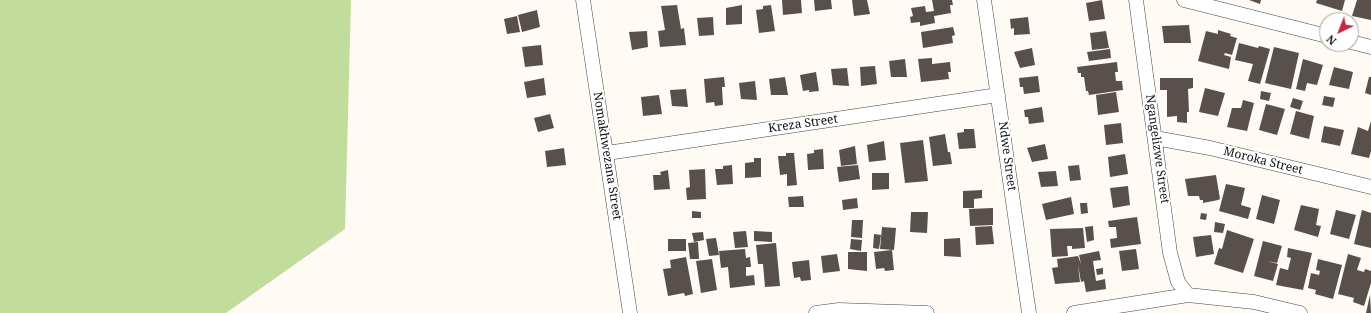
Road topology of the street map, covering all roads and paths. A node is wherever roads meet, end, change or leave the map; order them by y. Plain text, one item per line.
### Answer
1 (583, 0) edge
2 (984, 0) edge
3 (1136, 0) edge
4 (1184, 0) edge
5 (1319, 34) edge
6 (1359, 44) edge
7 (1371, 47) edge
8 (998, 95) junction
9 (1155, 138) junction
10 (607, 153) junction
11 (1371, 187) edge
12 (1188, 295) junction
13 (630, 313) edge
14 (816, 313) edge
15 (927, 313) edge
16 (1029, 313) edge
17 (1074, 313) edge
18 (1300, 313) edge

1 - 10 street, Nomakhwezana Street
2 - 8 street, Ndwe Street
3 - 9 street, Ngangelizwe Street
4 - 5 street
6 - 7 street
8 - 10 street, Kreza Street
8 - 16 street, Ndwe Street
9 - 11 street, Moroka Street
9 - 12 street, Ngangelizwe Street
10 - 13 street, Nomakhwezana Street
12 - 17 street
12 - 18 street
14 - 15 street

